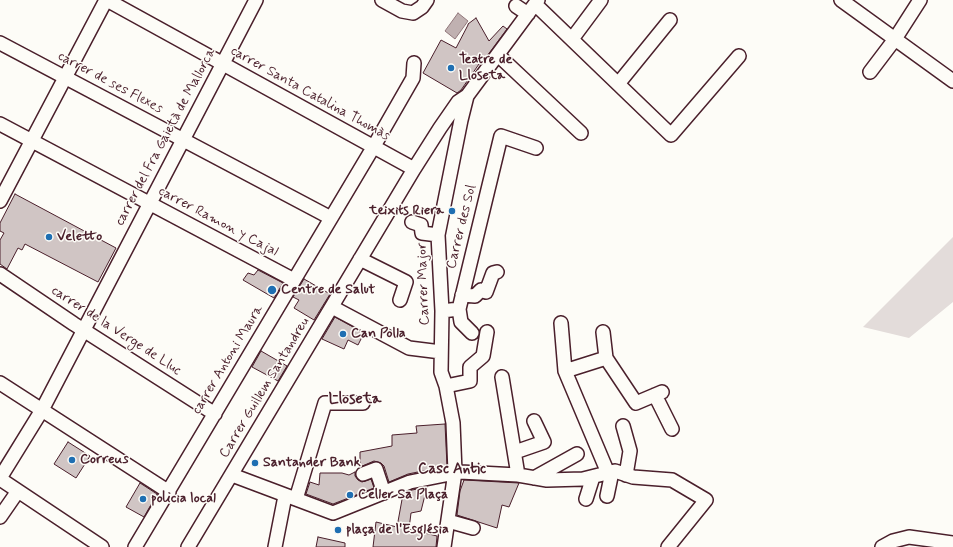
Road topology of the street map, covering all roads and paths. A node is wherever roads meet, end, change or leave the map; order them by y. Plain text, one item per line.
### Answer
1 (107, 0) edge
2 (256, 0) edge
3 (382, 0) edge
4 (427, 0) edge
5 (600, 0) edge
6 (841, 0) edge
7 (920, 0) edge
8 (516, 6) dead end
9 (534, 6) edge
10 (670, 20) dead end
11 (895, 39) junction
12 (572, 40) junction
13 (0, 43) edge
14 (498, 55) junction
15 (738, 56) dead end
16 (414, 63) dead end
17 (222, 64) junction
18 (870, 72) dead end
19 (65, 77) junction
20 (953, 81) edge
21 (618, 84) junction
22 (463, 99) junction
23 (0, 124) edge
24 (582, 133) dead end
25 (183, 139) junction
26 (31, 140) junction
27 (374, 146) junction
28 (536, 148) dead end
29 (414, 169) junction
30 (0, 201) edge
31 (149, 203) junction
32 (331, 218) junction
33 (412, 222) dead end
34 (438, 235) junction
35 (360, 259) junction
36 (497, 272) dead end
37 (0, 274) edge
38 (294, 280) junction
39 (462, 295) junction
40 (400, 300) dead end
41 (332, 307) junction
42 (458, 309) junction
43 (442, 311) junction
44 (561, 323) dead end
45 (83, 330) junction
46 (487, 332) dead end
47 (603, 332) dead end
48 (472, 333) dead end
49 (441, 352) junction
50 (606, 358) junction
51 (565, 371) junction
52 (502, 377) dead end
53 (0, 383) edge
54 (446, 386) junction
55 (363, 403) dead end
56 (42, 410) junction
57 (215, 414) junction
58 (534, 422) dead end
59 (623, 426) dead end
60 (672, 429) dead end
61 (515, 452) junction
62 (577, 454) dead end
63 (455, 472) junction
64 (610, 472) junction
65 (363, 474) dead end
66 (232, 475) junction
67 (518, 475) junction
68 (626, 475) junction
69 (593, 477) junction
70 (534, 478) junction
71 (0, 479) edge
72 (18, 491) junction
73 (169, 492) junction
74 (384, 493) junction
75 (607, 496) dead end
76 (291, 498) junction
77 (586, 499) dead end
78 (0, 517) edge
79 (448, 521) junction
80 (473, 528) dead end
81 (953, 543) edge
82 (97, 546) edge
83 (135, 547) edge
84 (188, 547) edge
85 (275, 547) edge
86 (444, 547) edge
87 (668, 547) edge
88 (882, 547) edge

1 - 17 street, carrer Santa Catalina Thomàs
1 - 19 street
2 - 17 street, carrer del Fra Gaietà de Mallorca
3 - 4 street
5 - 12 street
6 - 11 street
7 - 11 street
8 - 9 street
9 - 12 street
9 - 14 street, Carrer Guillem Santandreu
10 - 21 street
11 - 18 street
11 - 20 street
12 - 21 street
13 - 19 street, carrer de ses Flexes
14 - 22 street, Carrer Guillem Santandreu
14 - 24 street
15 - 21 street
16 - 27 street, carrer Antoni Maura
17 - 25 street, carrer del Fra Gaietà de Mallorca
17 - 27 street, carrer Santa Catalina Thomàs
19 - 25 street, carrer de ses Flexes
19 - 26 street
22 - 29 street, Carrer Guillem Santandreu
22 - 34 street, Carrer Major
23 - 26 street, carrer Ramon y Cajal
25 - 31 street, carrer del Fra Gaietà de Mallorca
25 - 32 street, carrer de ses Flexes
26 - 30 street
26 - 31 street, carrer Ramon y Cajal
27 - 29 street, carrer Santa Catalina Thomàs
27 - 32 street, carrer Antoni Maura
28 - 39 street, Carrer des Sol
29 - 35 street, Carrer Guillem Santandreu
31 - 38 street, carrer Ramon y Cajal
31 - 45 street, carrer del Fra Gaietà de Mallorca
32 - 38 street, carrer Antoni Maura
33 - 34 street
34 - 43 street, Carrer Major
35 - 40 street
35 - 41 street, Carrer Guillem Santandreu
36 - 39 street
37 - 45 street, carrer de la Verge de Lluc
38 - 57 street, carrer Antoni Maura
39 - 42 street, Carrer des Sol
41 - 49 street
41 - 66 street, Carrer Guillem Santandreu
42 - 43 street
42 - 48 street
43 - 49 street, Carrer Major
44 - 51 street
45 - 56 street, carrer del Fra Gaietà de Mallorca
45 - 57 street, carrer de la Verge de Lluc
46 - 54 street
47 - 50 street
49 - 54 street, Carrer Major
50 - 51 street
50 - 60 street
51 - 64 street
52 - 61 street
53 - 56 street
54 - 63 street, Carrer Major
55 - 76 street
56 - 71 street, carrer del Fra Gaietà de Mallorca
56 - 73 street
57 - 73 street, carrer Antoni Maura
58 - 61 street
59 - 68 street
61 - 67 street
62 - 70 street
63 - 67 street
63 - 74 street
63 - 79 street, Carrer Major
64 - 68 street
64 - 69 street
64 - 75 street
65 - 74 street
66 - 76 street
66 - 84 street, Carrer Guillem Santandreu
67 - 70 street
68 - 87 street
69 - 70 street
69 - 77 street
71 - 72 street
72 - 78 street
72 - 82 street
73 - 83 street, carrer Antoni Maura
74 - 76 street
76 - 85 street
79 - 80 street
79 - 86 street, Carrer Major
81 - 88 street

